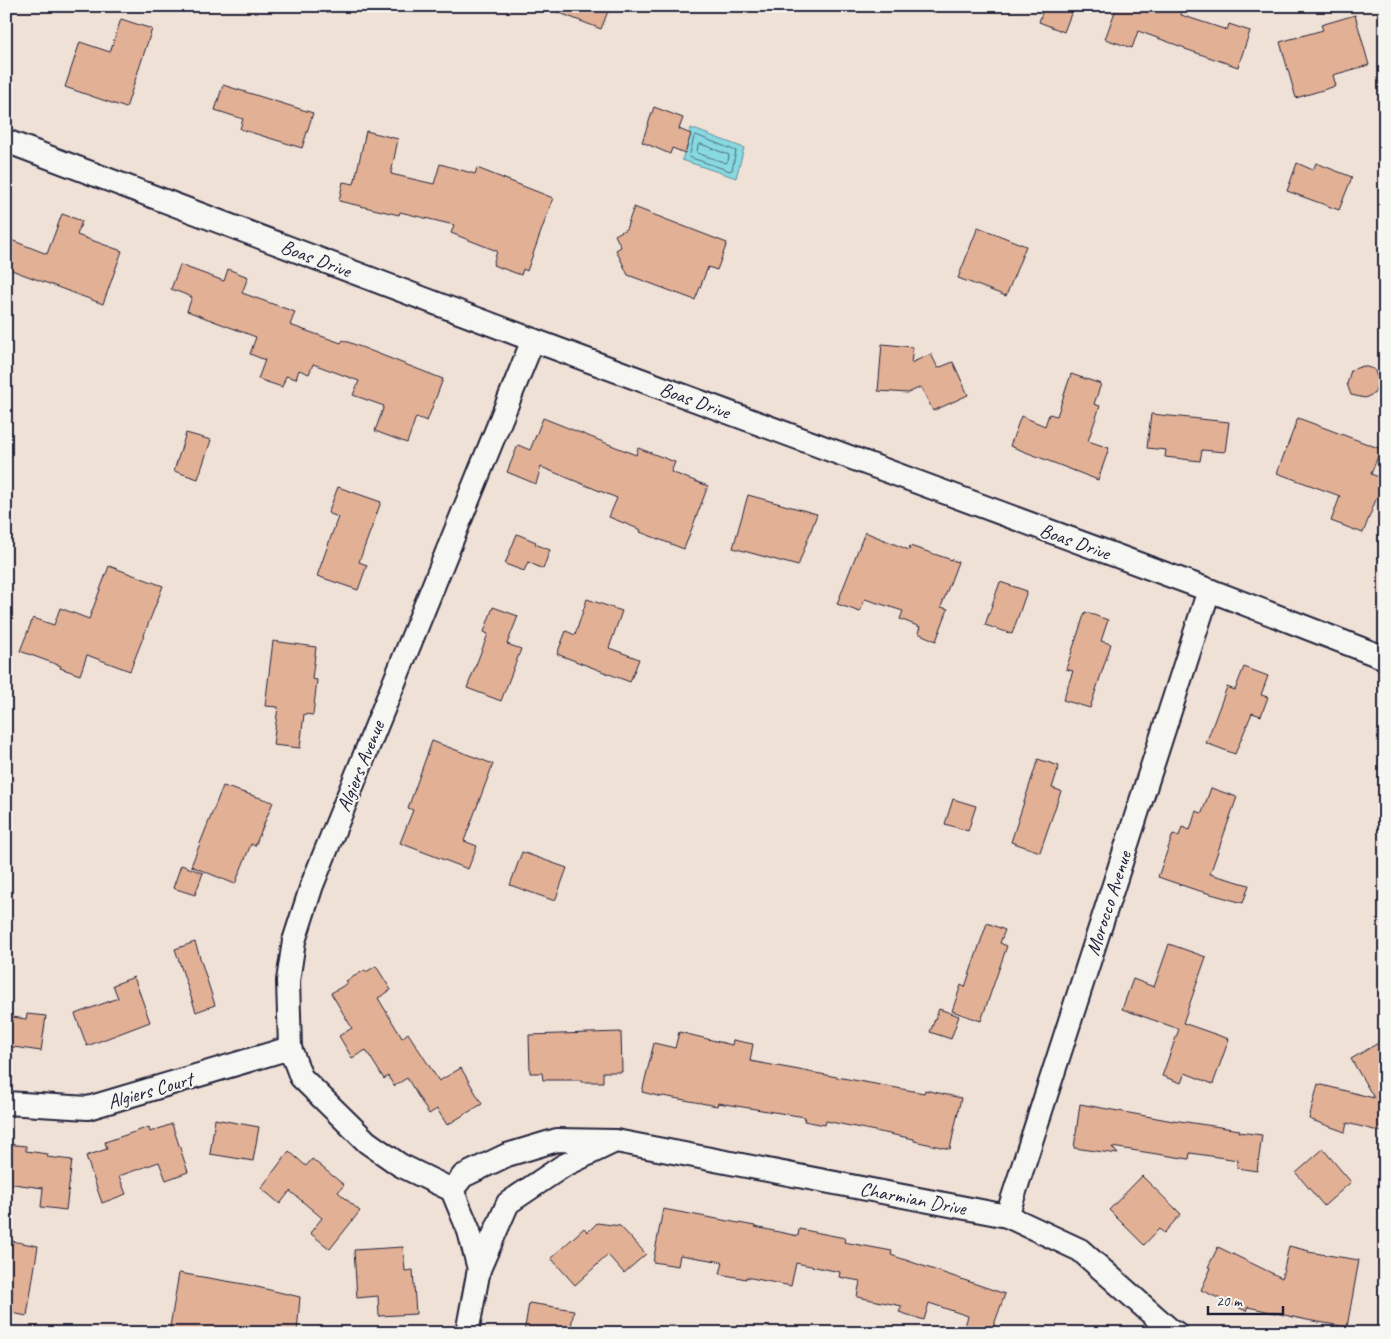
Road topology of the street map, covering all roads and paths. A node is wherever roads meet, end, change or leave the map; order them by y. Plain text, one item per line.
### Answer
1 (6, 141) edge
2 (533, 340) junction
3 (1209, 590) junction
4 (1385, 658) edge
5 (290, 1048) junction
6 (6, 1103) edge
7 (616, 1141) junction
8 (452, 1190) junction
9 (1007, 1216) junction
10 (479, 1269) junction
11 (467, 1333) edge
12 (1176, 1333) edge

1 - 2 street, Boas Drive
2 - 3 street, Boas Drive
2 - 5 street, Algiers Avenue
3 - 4 street, Boas Drive
3 - 9 street, Morocco Avenue
5 - 6 street, Algiers Court
5 - 8 street, Algiers Avenue
7 - 8 street, Charmian Drive
7 - 9 street, Charmian Drive
7 - 10 street
8 - 10 street
9 - 12 street, Charmian Drive
10 - 11 street

